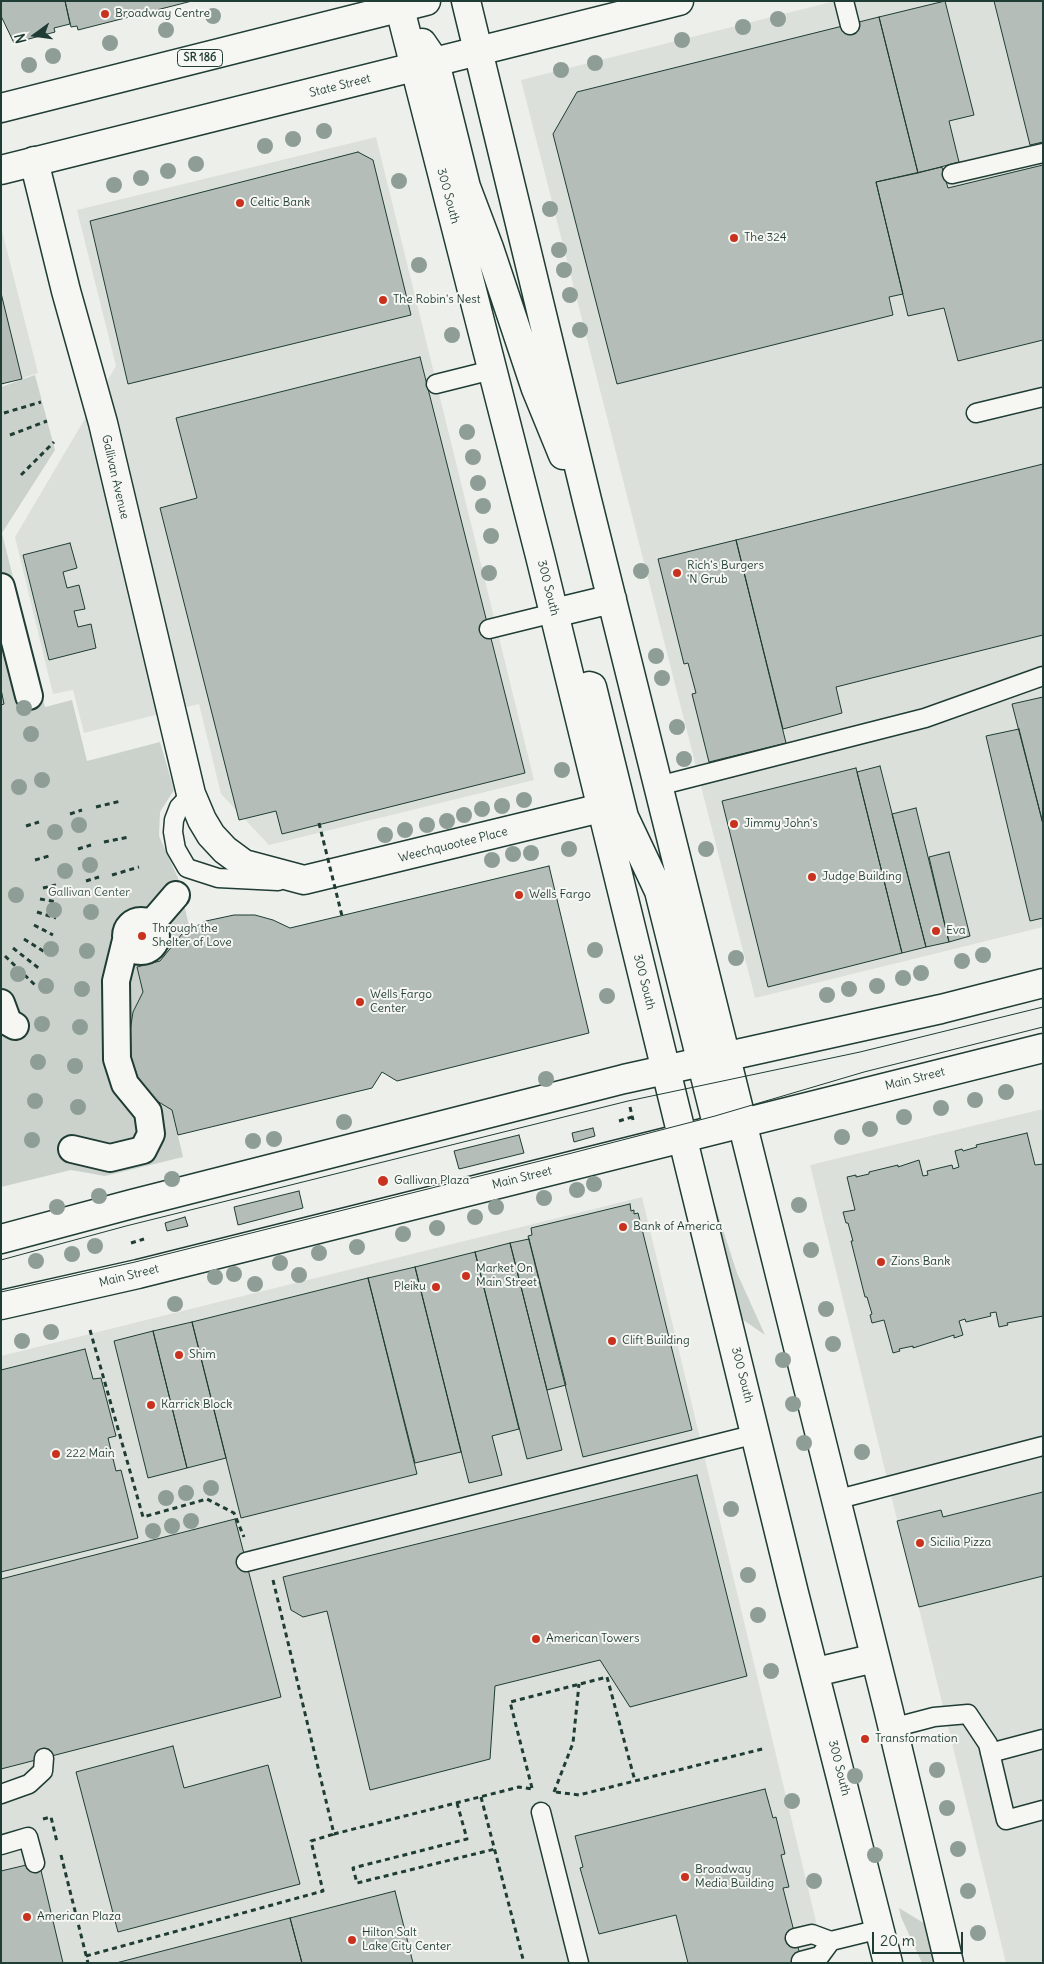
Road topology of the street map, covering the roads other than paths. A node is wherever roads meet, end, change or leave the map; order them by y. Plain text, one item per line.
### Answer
1 (426, 1) edge
2 (466, 1) edge
3 (679, 1) edge
4 (844, 1) edge
5 (398, 5) edge
6 (850, 25) dead end
7 (479, 51) junction
8 (425, 65) junction
9 (1, 108) edge
10 (1043, 153) edge
11 (34, 161) junction
12 (1, 170) edge
13 (952, 174) dead end
14 (492, 370) junction
15 (436, 384) dead end
16 (1043, 397) edge
17 (976, 413) dead end
18 (587, 500) junction
19 (1, 586) edge
20 (612, 599) junction
21 (554, 613) junction
22 (489, 628) dead end
23 (569, 673) junction
24 (1043, 676) edge
25 (29, 696) dead end
26 (658, 786) junction
27 (191, 794) junction
28 (601, 808) junction
29 (304, 880) junction
30 (176, 895) dead end
31 (1043, 983) edge
32 (1, 1004) edge
33 (15, 1026) dead end
34 (1043, 1048) edge
35 (714, 1059) junction
36 (666, 1069) junction
37 (730, 1125) junction
38 (682, 1137) junction
39 (72, 1149) dead end
40 (1, 1239) edge
41 (1, 1305) edge
42 (756, 1434) junction
43 (1043, 1446) edge
44 (835, 1500) junction
45 (250, 1561) road end
46 (875, 1658) junction
47 (816, 1672) junction
48 (892, 1728) junction
49 (1043, 1739) edge
50 (990, 1752) junction
51 (44, 1758) dead end
52 (1, 1794) edge
53 (1043, 1810) edge
54 (541, 1812) dead end
55 (1, 1845) edge
56 (35, 1863) dead end
57 (880, 1929) junction
58 (795, 1938) dead end
59 (831, 1941) junction
60 (801, 1961) dead end
61 (579, 1963) edge
62 (888, 1963) edge
63 (949, 1963) edge

1 - 5 street, SR 186
2 - 7 street
3 - 7 street, State Street
4 - 6 lane
5 - 8 street
5 - 9 street, SR 186
7 - 8 street, State Street
7 - 18 street
8 - 11 street, State Street
8 - 14 street, 300 South
8 - 18 street
10 - 13 lane
11 - 12 street, State Street
11 - 27 street, Gallivan Avenue
14 - 15 lane
14 - 21 street, 300 South
16 - 17 lane
18 - 20 street
19 - 25 street
20 - 21 street
20 - 26 street
21 - 22 lane
21 - 23 street, 300 South
23 - 28 street, 300 South
23 - 35 street
24 - 26 lane
26 - 35 street
27 - 29 street, Weechquootee Place
27 - 29 lane, Weechquootee Place
28 - 29 street, Weechquootee Place
28 - 36 street, 300 South
30 - 39 street
31 - 35 street
32 - 33 street
34 - 37 street, Main Street
35 - 36 street
35 - 37 street
36 - 38 street, 300 South
36 - 40 street
37 - 38 street, Main Street
37 - 44 street
38 - 41 street, Main Street
38 - 42 street, 300 South
42 - 45 lane
42 - 47 street, 300 South
43 - 44 lane
44 - 46 street
46 - 47 street
46 - 48 street
47 - 57 street, 300 South
48 - 50 lane
48 - 63 street
49 - 50 lane
50 - 53 lane
51 - 52 lane
54 - 61 lane
55 - 56 lane
57 - 59 lane
57 - 62 street, 300 South
58 - 59 lane
59 - 60 lane

